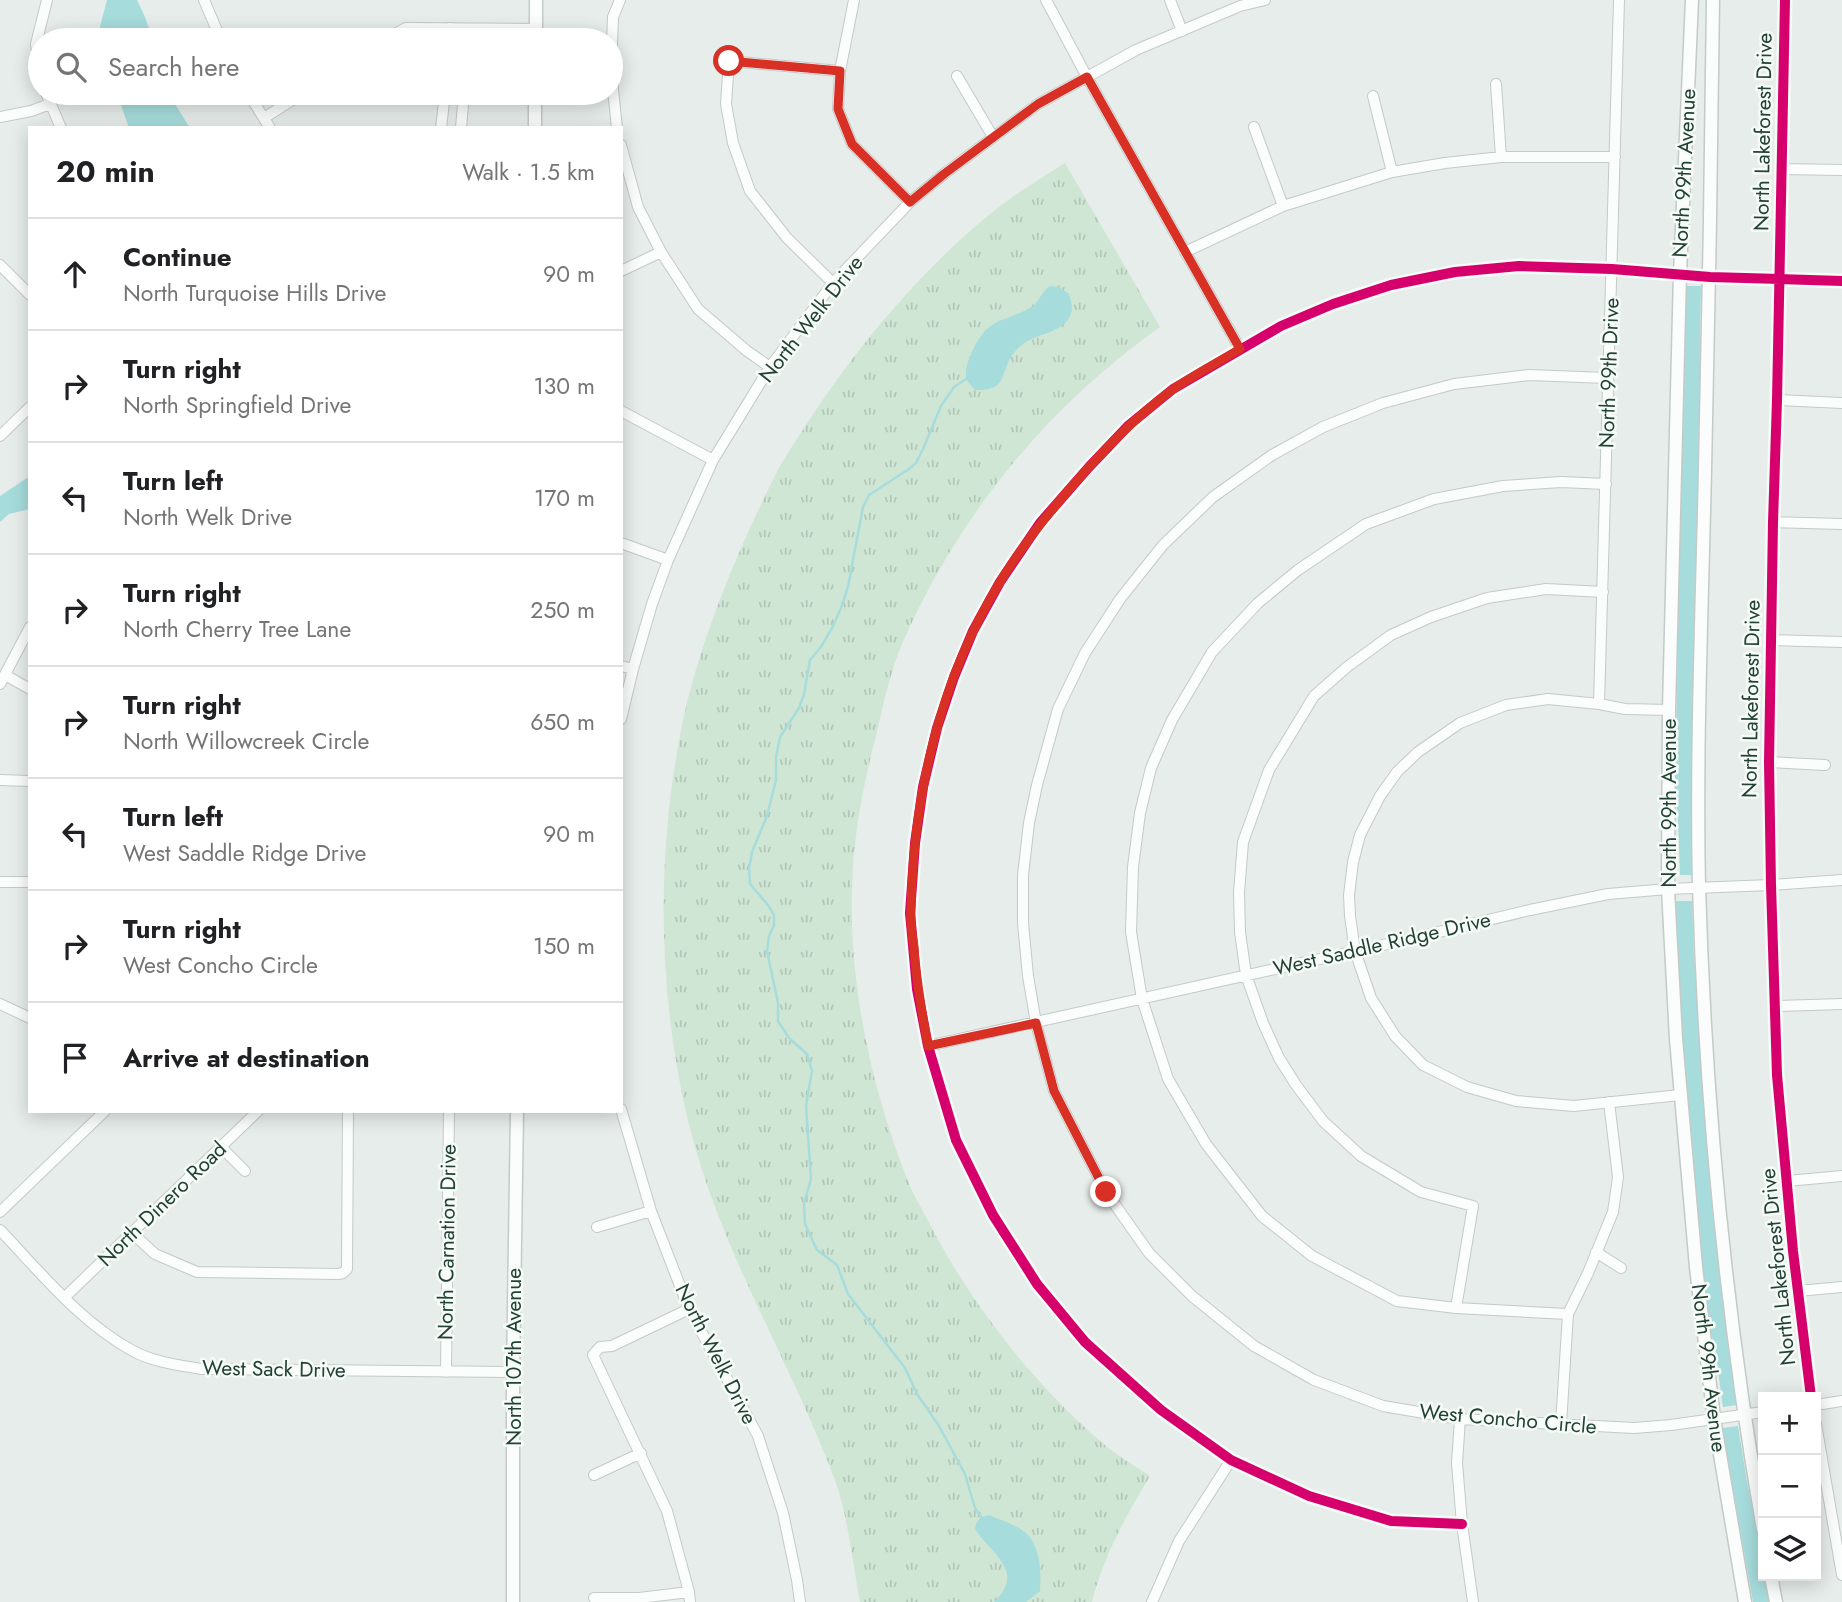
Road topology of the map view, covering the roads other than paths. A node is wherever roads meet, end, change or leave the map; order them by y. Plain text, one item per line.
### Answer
1 (47, 0) edge
2 (204, 0) edge
3 (536, 0) edge
4 (620, 0) edge
5 (854, 0) edge
6 (1046, 0) edge
7 (1170, 0) edge
8 (1265, 0) edge
9 (1619, 0) edge
10 (1692, 0) edge
11 (1713, 0) edge
12 (1785, 0) edge
13 (40, 28) edge
14 (216, 28) edge
15 (407, 28) edge
16 (450, 28) joint
17 (470, 28) edge
18 (536, 28) edge
19 (613, 28) edge
20 (1182, 32) junction
21 (840, 71) junction
22 (957, 76) dead end
23 (1087, 77) junction
24 (1496, 84) dead end
25 (1373, 96) dead end
26 (47, 105) edge
27 (50, 105) edge
28 (256, 105) edge
29 (284, 105) edge
30 (443, 105) edge
31 (463, 105) edge
32 (535, 105) edge
33 (615, 105) edge
34 (0, 117) edge
35 (264, 118) junction
36 (60, 126) edge
37 (269, 126) edge
38 (442, 126) edge
39 (461, 126) edge
40 (534, 126) edge
41 (617, 126) edge
42 (1254, 127) dead end
43 (993, 137) junction
44 (623, 155) edge
45 (1502, 157) junction
46 (1615, 157) junction
47 (1782, 169) junction
48 (1842, 170) edge
49 (1392, 172) junction
50 (910, 202) junction
51 (1283, 206) junction
52 (661, 251) junction
53 (1185, 253) junction
54 (0, 265) edge
55 (1612, 269) junction
56 (623, 270) edge
57 (1680, 274) junction
58 (1710, 277) junction
59 (1779, 278) junction
60 (1842, 281) edge
61 (833, 283) junction
62 (28, 293) edge
63 (1240, 349) junction
64 (770, 367) junction
65 (1607, 378) junction
66 (1777, 400) junction
67 (1842, 403) edge
68 (28, 409) edge
69 (623, 412) edge
70 (0, 436) edge
71 (713, 460) junction
72 (1606, 484) junction
73 (1773, 522) junction
74 (1842, 524) edge
75 (623, 543) edge
76 (668, 559) junction
77 (1603, 592) junction
78 (28, 631) edge
79 (1771, 640) junction
80 (1842, 642) edge
81 (623, 666) edge
82 (633, 668) junction
83 (2, 679) edge
84 (28, 688) edge
85 (1599, 704) junction
86 (623, 710) edge
87 (1669, 710) junction
88 (1769, 762) junction
89 (1825, 765) dead end
90 (0, 780) edge
91 (28, 781) edge
92 (1842, 880) edge
93 (0, 882) edge
94 (28, 882) edge
95 (1771, 885) junction
96 (1668, 888) junction
97 (1699, 888) junction
98 (1355, 951) junction
99 (1246, 975) junction
100 (1142, 999) junction
101 (0, 1004) edge
102 (1842, 1004) edge
103 (1774, 1006) junction
104 (28, 1017) edge
105 (1036, 1023) junction
106 (928, 1046) junction
107 (1680, 1095) junction
108 (1609, 1102) junction
109 (103, 1113) edge
110 (256, 1113) edge
111 (348, 1113) edge
112 (449, 1113) edge
113 (517, 1113) edge
114 (622, 1113) edge
115 (221, 1147) junction
116 (246, 1171) dead end
117 (1842, 1176) edge
118 (1787, 1181) junction
119 (651, 1211) junction
120 (0, 1212) edge
121 (597, 1227) dead end
122 (0, 1230) edge
123 (132, 1233) junction
124 (1596, 1252) junction
125 (1621, 1268) dead end
126 (1842, 1287) edge
127 (1798, 1291) junction
128 (65, 1297) junction
129 (1456, 1308) junction
130 (689, 1310) junction
131 (1568, 1314) junction
132 (446, 1372) junction
133 (513, 1372) junction
134 (1810, 1392) edge
135 (1842, 1401) edge
136 (1821, 1404) edge
137 (1758, 1413) edge
138 (1745, 1415) junction
139 (1460, 1419) junction
140 (1714, 1419) junction
141 (1560, 1424) junction
142 (1821, 1446) edge
143 (641, 1453) junction
144 (1231, 1460) junction
145 (594, 1475) dead end
146 (1837, 1515) edge
147 (1761, 1518) edge
148 (1462, 1524) junction
149 (1842, 1575) edge
150 (1772, 1581) edge
151 (690, 1597) edge
152 (594, 1598) dead end
153 (513, 1602) edge
154 (800, 1602) edge
155 (1152, 1602) edge
156 (1474, 1602) edge
157 (1745, 1602) edge
158 (1776, 1602) edge

1 - 13 street
2 - 14 street
3 - 18 main road
4 - 19 street
5 - 21 street
6 - 23 street
7 - 20 street
8 - 20 street, North Welk Drive
9 - 46 street, North 99th Drive
10 - 57 main road, North 99th Avenue
11 - 58 main road, North 99th Avenue
12 - 47 street, North Lakeforest Drive
15 - 16 street
16 - 17 street
20 - 23 street, North Welk Drive
21 - 50 street
21 - 61 street
22 - 43 street
23 - 43 street, North Welk Drive
23 - 53 street
24 - 45 street
25 - 49 street
26 - 34 street
27 - 36 street
28 - 35 street
29 - 35 street
30 - 38 street
31 - 39 street
32 - 40 main road
33 - 41 street
35 - 37 street
42 - 51 street
43 - 50 street, North Welk Drive
44 - 52 street
45 - 46 street
45 - 49 street
46 - 55 street, North 99th Drive
47 - 48 street
47 - 59 street, North Lakeforest Drive
49 - 51 street
50 - 61 street, North Welk Drive
51 - 53 street
52 - 56 street
52 - 64 street
53 - 63 street
54 - 62 street
55 - 57 street
55 - 63 street
55 - 65 street, North 99th Drive
57 - 58 street
57 - 87 main road, North 99th Avenue
58 - 59 street
58 - 97 main road, North 99th Avenue
59 - 60 street
59 - 66 street, North Lakeforest Drive
61 - 64 street, North Welk Drive
63 - 106 street
64 - 71 street, North Welk Drive
65 - 72 street, North 99th Drive
65 - 105 street, West Concho Circle
66 - 67 street
66 - 73 street, North Lakeforest Drive
68 - 70 street
69 - 71 street
71 - 76 street, North Welk Drive
72 - 77 street, North 99th Drive
72 - 100 street
73 - 74 street
73 - 79 street, North Lakeforest Drive
75 - 76 street
76 - 82 street, North Welk Drive
77 - 85 street, North 99th Drive
77 - 99 street
78 - 83 street
79 - 80 street
79 - 88 street, North Lakeforest Drive
81 - 82 street
82 - 86 street, North Welk Drive
83 - 84 street
85 - 87 street
85 - 98 street
87 - 96 main road, North 99th Avenue
88 - 89 street
88 - 95 street, North Lakeforest Drive
90 - 91 street
92 - 95 street, West Saddle Ridge Drive
93 - 94 street
95 - 97 street, West Saddle Ridge Drive
95 - 103 street, North Lakeforest Drive
96 - 97 street, West Saddle Ridge Drive
96 - 98 street, West Saddle Ridge Drive
96 - 107 main road, North 99th Avenue
97 - 138 main road, North 99th Avenue
98 - 99 street, West Saddle Ridge Drive
98 - 108 street
99 - 100 street, West Saddle Ridge Drive
99 - 129 street
100 - 105 street, West Saddle Ridge Drive
100 - 129 street
101 - 104 street
102 - 103 street
103 - 118 street, North Lakeforest Drive
105 - 106 street, West Saddle Ridge Drive
105 - 139 street, West Concho Circle
106 - 144 street
107 - 108 street
107 - 140 main road, North 99th Avenue
108 - 124 street
109 - 120 street
110 - 115 street, North Dinero Road
111 - 123 street
112 - 132 street, North Carnation Drive
113 - 133 main road, North 107th Avenue
114 - 119 street, North Welk Drive
115 - 116 street
115 - 123 street, North Dinero Road
117 - 118 street
118 - 127 street, North Lakeforest Drive
119 - 121 street
119 - 130 street, North Welk Drive
122 - 128 street, West Sack Drive
123 - 128 street, North Dinero Road
124 - 125 street
124 - 131 street
126 - 127 street
127 - 134 street, North Lakeforest Drive
128 - 132 street, West Sack Drive
129 - 131 street
130 - 143 street
130 - 154 street, North Welk Drive
131 - 141 street
132 - 133 street, West Sack Drive
133 - 153 main road, North 107th Avenue
135 - 136 street
137 - 138 street, West Concho Circle
138 - 140 street, West Concho Circle
138 - 147 main road, North 99th Avenue
139 - 141 street, West Concho Circle
139 - 148 street
140 - 141 street, West Concho Circle
140 - 157 main road, North 99th Avenue
142 - 146 street
143 - 145 street
143 - 151 street
144 - 148 street
144 - 155 street
146 - 149 street
148 - 156 street
150 - 158 main road
151 - 152 street

